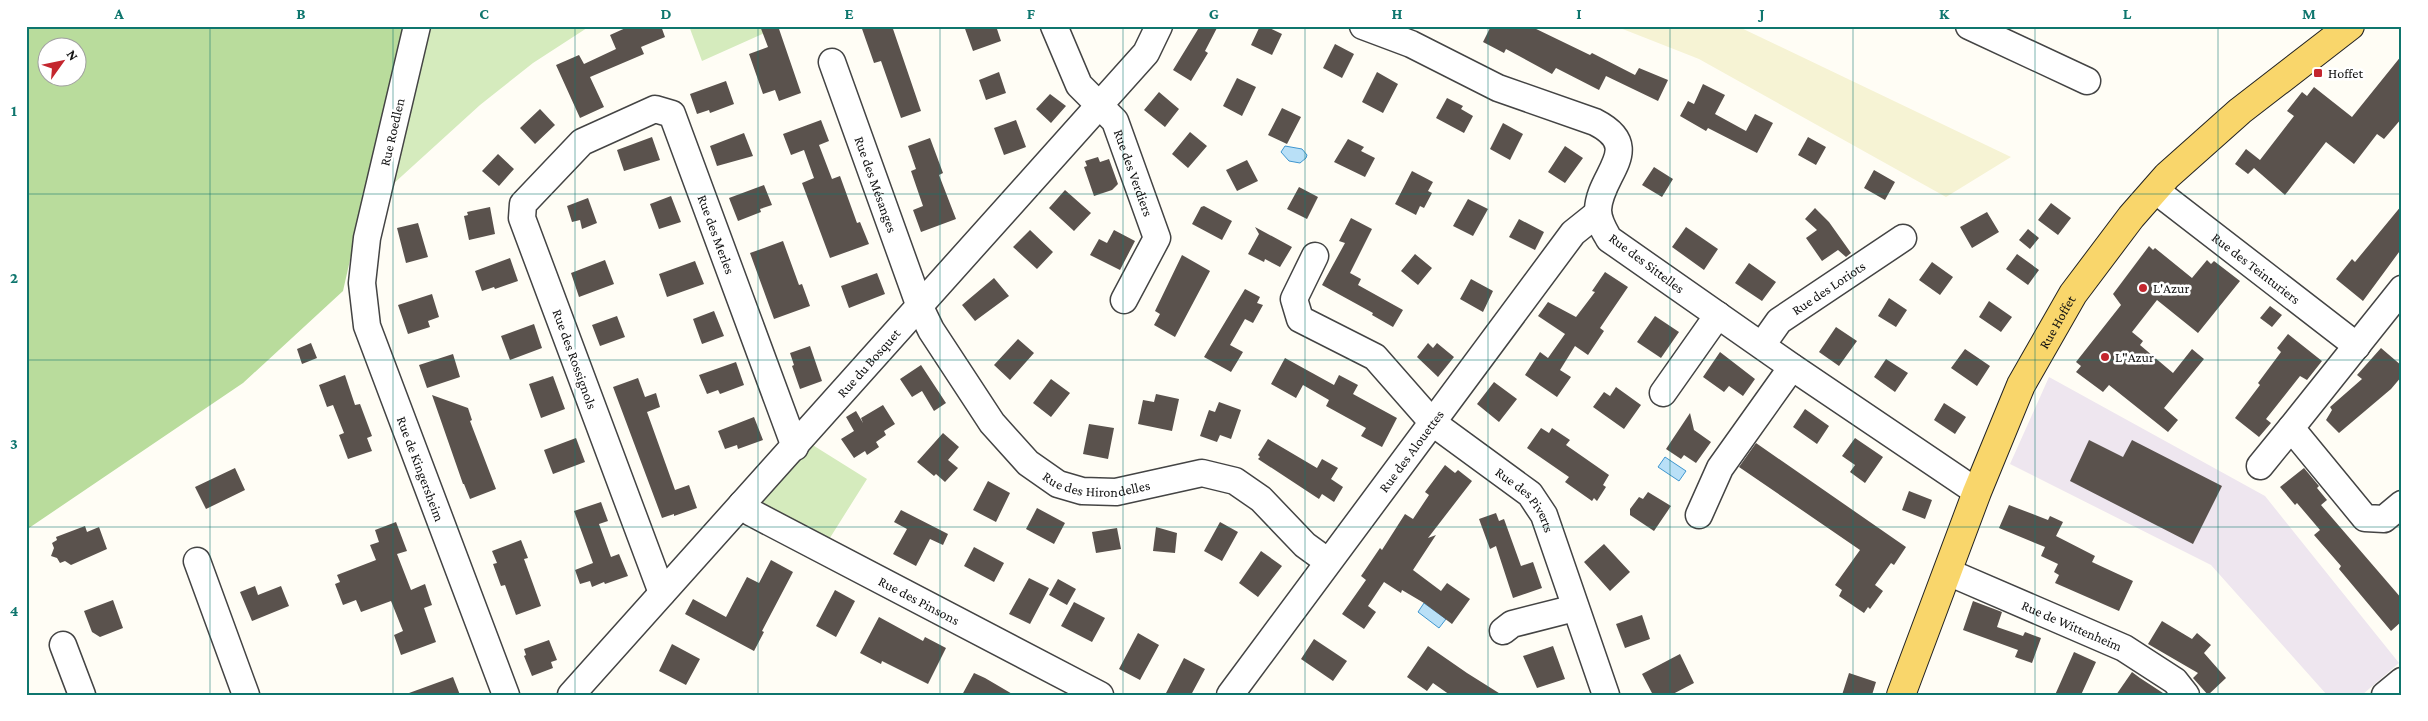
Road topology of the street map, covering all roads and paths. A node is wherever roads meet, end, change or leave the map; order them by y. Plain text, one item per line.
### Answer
1 (416, 26) edge
2 (1054, 26) edge
3 (1159, 26) edge
4 (1363, 26) edge
5 (1969, 26) edge
6 (2344, 31) edge
7 (832, 62) dead end
8 (2087, 81) dead end
9 (1099, 105) junction
10 (582, 142) joint
11 (2155, 190) junction
12 (1598, 213) junction
13 (367, 238) joint
14 (1903, 238) dead end
15 (1315, 256) dead end
16 (2402, 289) edge
17 (1124, 300) dead end
18 (920, 307) junction
19 (1718, 315) junction
20 (1762, 345) junction
21 (2356, 346) junction
22 (1792, 367) junction
23 (1664, 393) dead end
24 (1433, 423) junction
25 (2292, 438) junction
26 (795, 446) junction
27 (2260, 466) dead end
28 (1977, 492) junction
29 (742, 504) junction
30 (2402, 504) edge
31 (1699, 515) dead end
32 (197, 561) dead end
33 (1327, 561) junction
34 (1948, 572) junction
35 (662, 593) junction
36 (1575, 608) junction
37 (1503, 631) dead end
38 (63, 645) dead end
39 (2402, 681) edge
40 (82, 695) edge
41 (246, 695) edge
42 (506, 695) edge
43 (571, 695) edge
44 (1100, 695) edge
45 (1230, 695) edge
46 (1606, 695) edge
47 (1901, 695) edge
48 (2186, 695) edge
49 (2385, 695) edge

1 - 13 street, Rue Roedlen
2 - 9 street, Rue des Verdiers
3 - 9 street, Rue du Bosquet
4 - 12 street
5 - 8 street
6 - 11 main road, Rue Hoffet
7 - 18 street, Rue des Mésanges
9 - 17 street, Rue des Verdiers
9 - 18 street, Rue du Bosquet
10 - 26 street, Rue des Merles
10 - 35 street, Rue des Rossignols
11 - 21 street, Rue des Teinturiers
11 - 28 main road, Rue Hoffet
12 - 19 street, Rue des Sittelles
12 - 24 street, Rue des Alouettes
13 - 42 street, Rue de Kingersheim
14 - 20 street, Rue des Loriots
15 - 24 street
16 - 21 street
18 - 26 street, Rue du Bosquet
18 - 33 street, Rue des Hirondelles
19 - 20 street, Rue des Sittelles
19 - 23 street
20 - 22 street, Rue des Sittelles
21 - 25 street
22 - 28 street, Rue des Sittelles
22 - 31 street
24 - 33 street, Rue des Alouettes
24 - 36 street, Rue des Piverts
25 - 27 street
25 - 30 street
26 - 29 street, Rue du Bosquet
28 - 34 main road, Rue Hoffet
29 - 35 street, Rue du Bosquet
29 - 44 street, Rue des Pinsons
32 - 41 street
33 - 45 street, Rue des Alouettes
34 - 47 main road, Rue Hoffet
34 - 48 street, Rue de Wittenheim
35 - 43 street, Rue du Bosquet
36 - 37 street
36 - 46 street, Rue des Piverts
38 - 40 street
39 - 49 street

